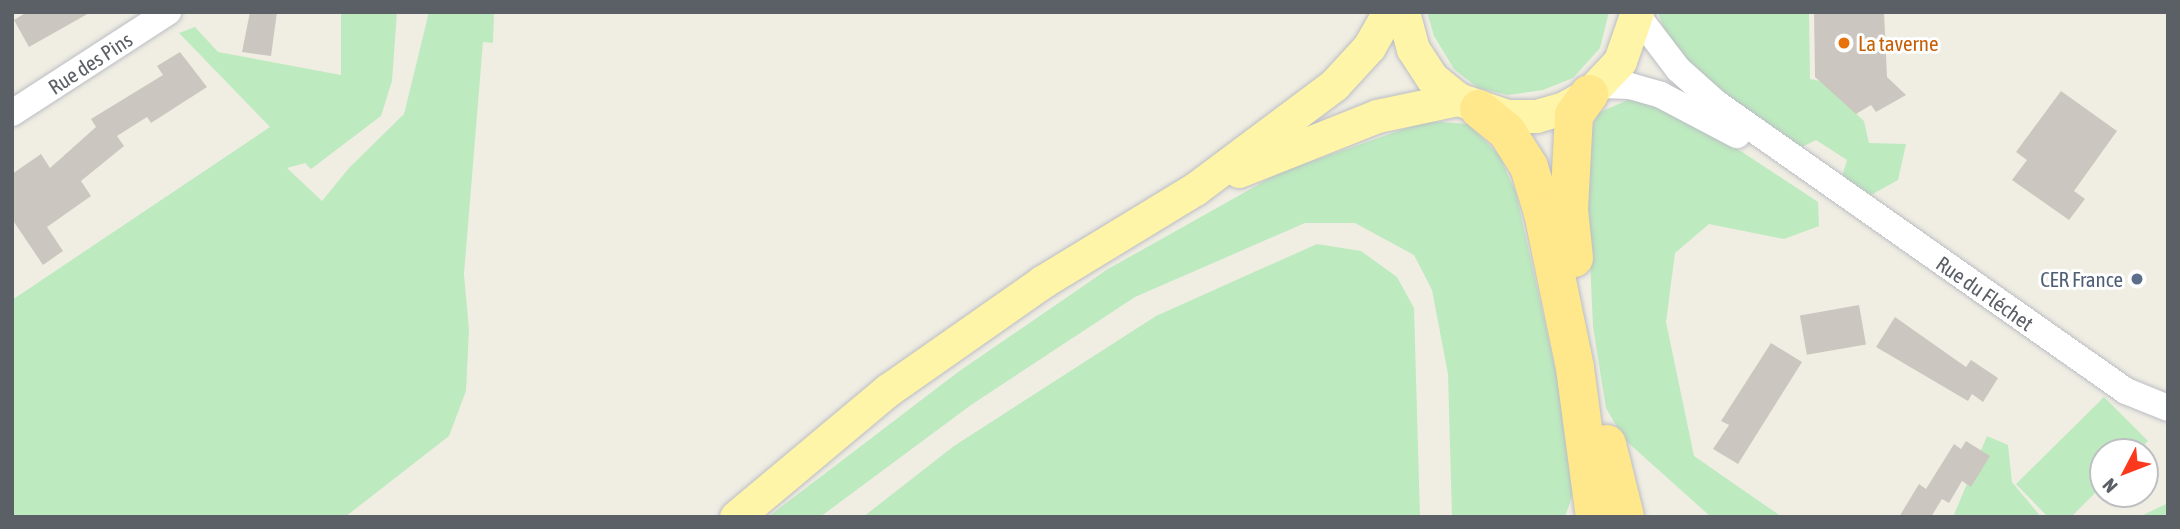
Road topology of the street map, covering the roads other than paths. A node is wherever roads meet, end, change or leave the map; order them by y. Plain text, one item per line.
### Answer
1 (168, 12) edge
2 (1389, 12) edge
3 (1403, 12) edge
4 (1637, 14) edge
5 (1595, 89) junction
6 (1468, 104) junction
7 (12, 113) edge
8 (1807, 170) junction
9 (1195, 189) junction
10 (2168, 408) edge
11 (736, 517) edge
12 (1595, 517) edge
13 (1625, 517) edge

1 - 7 street, Rue des Pins
2 - 9 main road
3 - 6 main road
4 - 5 main road
4 - 8 street, Rue du Fléchet
5 - 6 main road
5 - 8 street, Rue du Fléchet
5 - 13 highway
6 - 9 main road
6 - 12 highway
8 - 10 street, Rue du Fléchet
9 - 11 main road

